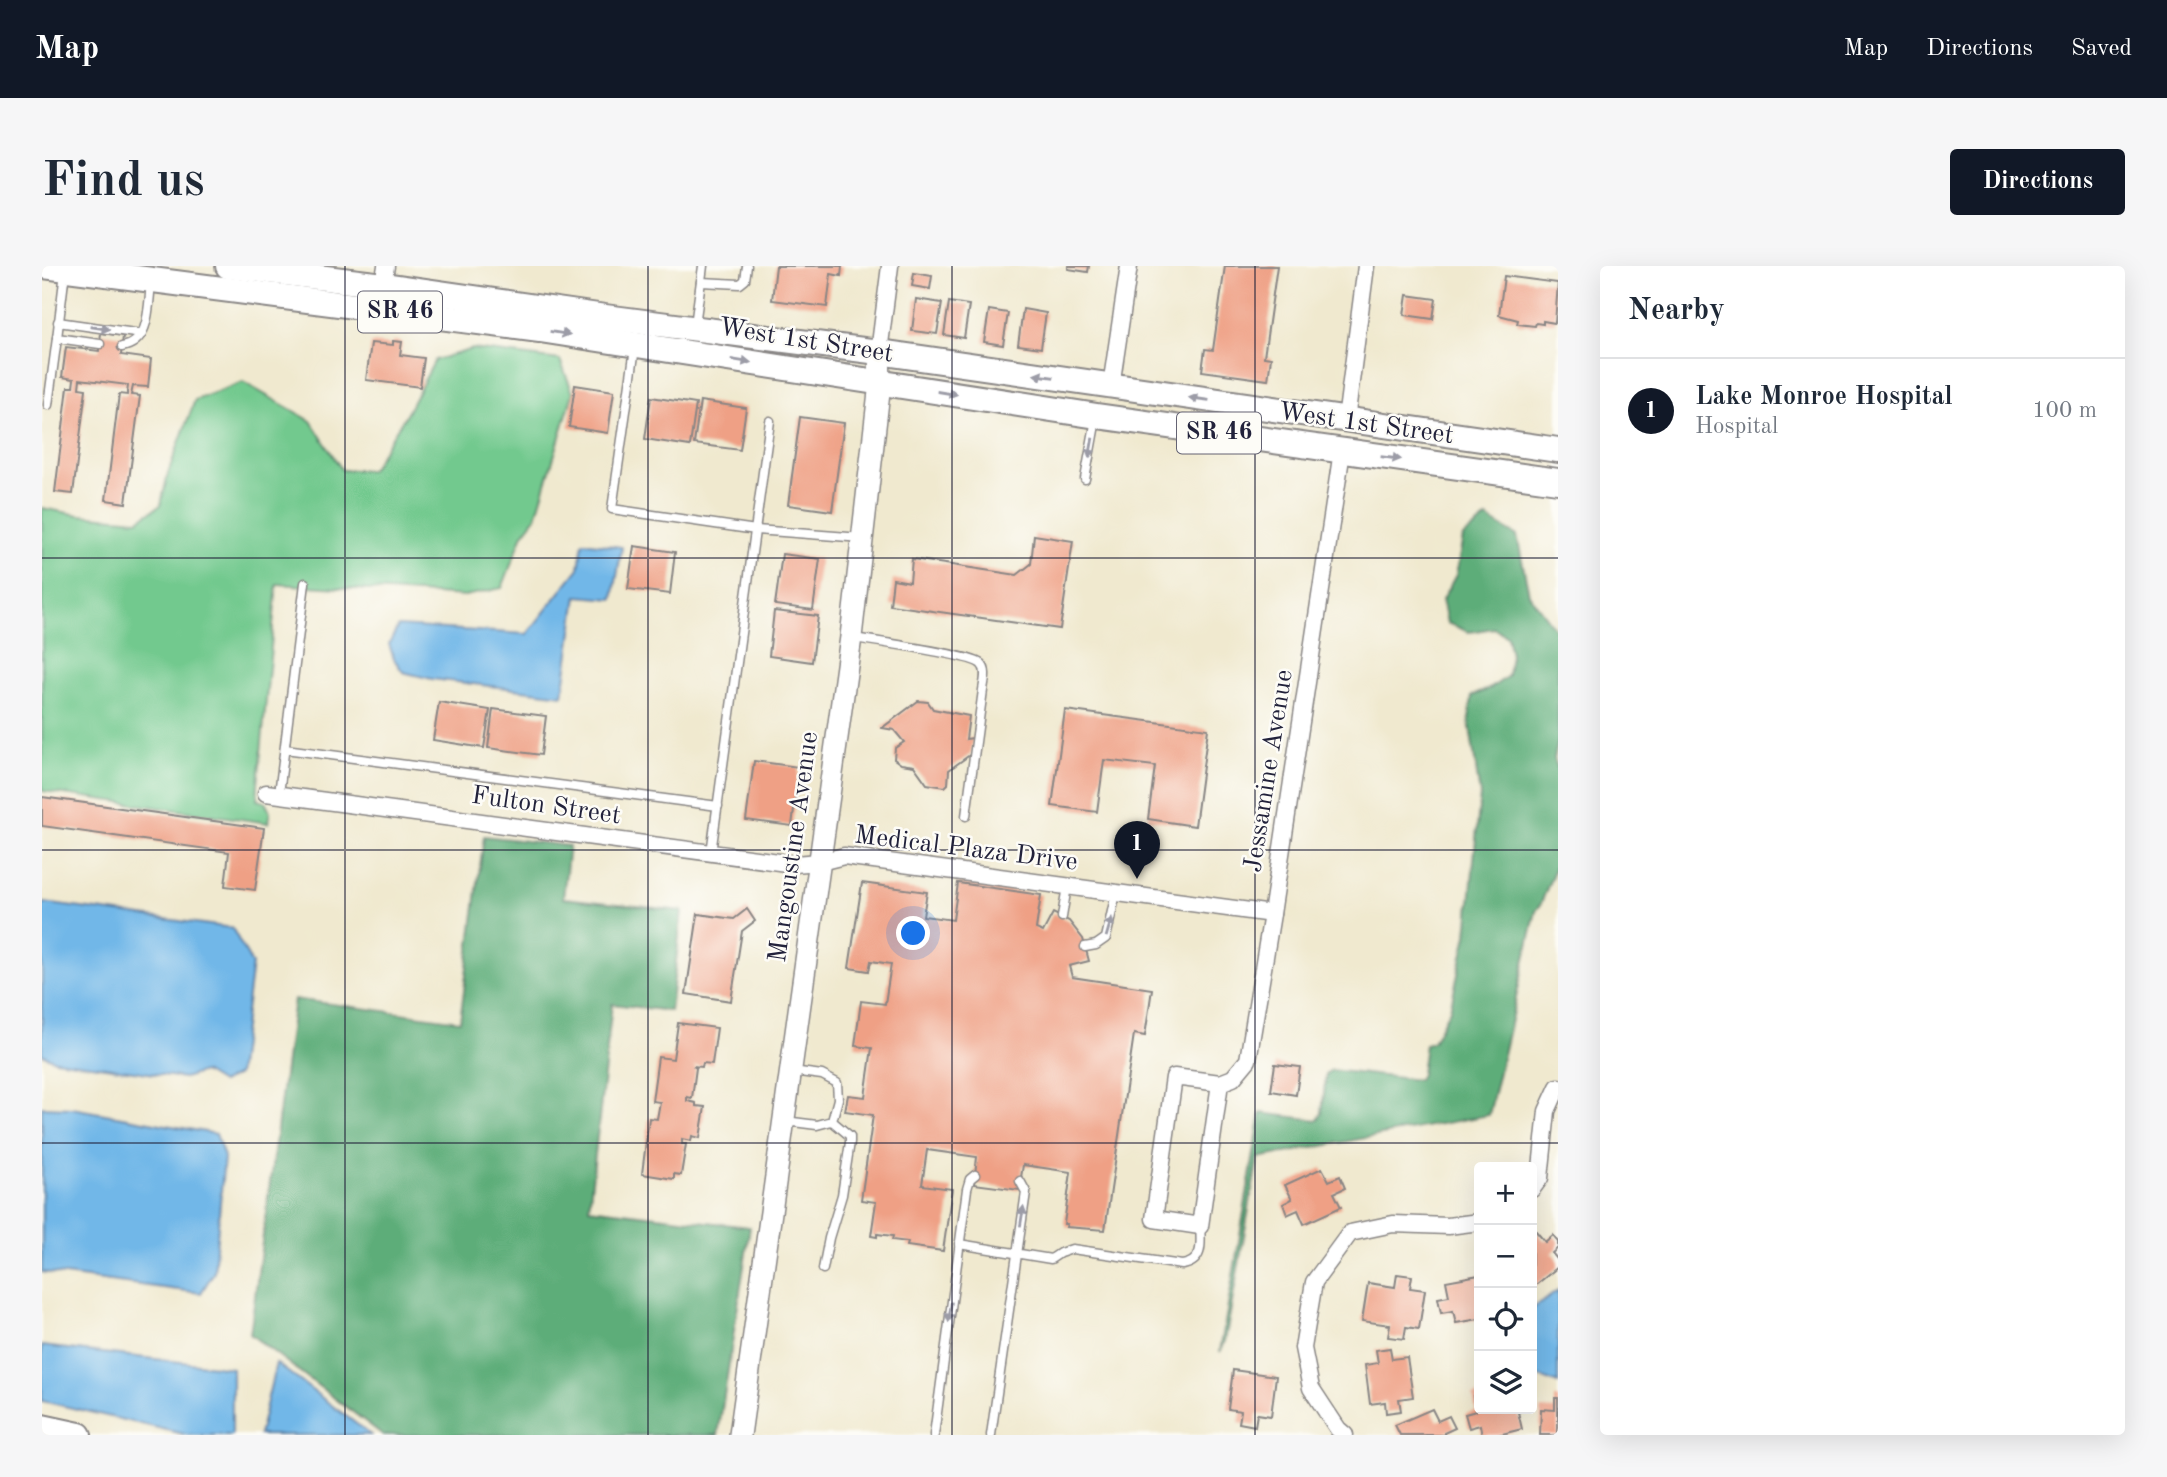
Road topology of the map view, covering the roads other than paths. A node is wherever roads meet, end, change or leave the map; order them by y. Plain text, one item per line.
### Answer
1 (234, 266) edge
2 (703, 266) edge
3 (747, 266) edge
4 (890, 266) edge
5 (1129, 266) edge
6 (1366, 266) edge
7 (55, 268) edge
8 (385, 275) edge
9 (152, 281) junction
10 (701, 282) junction
11 (309, 300) junction
12 (58, 322) junction
13 (694, 329) junction
14 (142, 334) junction
15 (57, 338) junction
16 (100, 344) dead end
17 (636, 345) junction
18 (122, 347) dead end
19 (879, 352) junction
20 (880, 383) junction
21 (1111, 386) junction
22 (47, 405) dead end
23 (1097, 416) junction
24 (1346, 420) junction
25 (770, 421) dead end
26 (1461, 437) junction
27 (1264, 440) junction
28 (1558, 450) edge
29 (1342, 451) junction
30 (1085, 479) dead end
31 (1558, 481) edge
32 (755, 530) junction
33 (862, 538) junction
34 (305, 583) dead end
35 (851, 637) junction
36 (285, 749) junction
37 (273, 794) joint
38 (718, 806) junction
39 (966, 816) dead end
40 (711, 853) junction
41 (820, 862) junction
42 (1067, 886) junction
43 (1116, 893) junction
44 (1272, 914) junction
45 (1062, 917) dead end
46 (1086, 947) dead end
47 (792, 1071) junction
48 (1220, 1083) junction
49 (1558, 1087) edge
50 (785, 1121) junction
51 (832, 1121) junction
52 (975, 1175) dead end
53 (1020, 1181) dead end
54 (1537, 1182) edge
55 (1474, 1223) edge
56 (1200, 1226) junction
57 (959, 1244) junction
58 (1016, 1252) junction
59 (823, 1269) dead end
60 (42, 1427) edge
61 (79, 1435) edge
62 (740, 1435) edge
63 (934, 1435) edge
64 (991, 1435) edge
65 (1345, 1435) edge

1 - 8 main road, West 1st Street / SR 46
2 - 10 lane
3 - 10 lane
4 - 19 street, Mangoustine Avenue
5 - 21 street
6 - 24 street
7 - 9 main road, West 1st Street / SR 46
7 - 12 lane
8 - 11 main road
8 - 13 main road, West 1st Street / SR 46
9 - 11 main road, West 1st Street / SR 46
9 - 14 lane
10 - 13 lane
11 -> 17 main road, West 1st Street / SR 46
12 -> 14 lane
12 - 15 lane
13 - 19 main road, West 1st Street / SR 46
14 - 18 lane
15 - 16 lane
15 - 22 lane
17 -> 20 main road, West 1st Street / SR 46
17 - 32 lane
19 - 20 street, Mangoustine Avenue
21 -> 19 main road, West 1st Street / SR 46
20 -> 23 main road, West 1st Street / SR 46
20 - 33 street, Mangoustine Avenue
24 -> 21 main road, West 1st Street / SR 46
23 - 27 main road, West 1st Street / SR 46
23 -> 30 lane
24 - 26 main road, West 1st Street / SR 46
24 - 27 main road
25 - 32 lane
26 - 28 main road, West 1st Street / SR 46
26 - 29 main road
27 - 29 main road, West 1st Street / SR 46
29 -> 31 main road, West 1st Street / SR 46
29 - 44 street, Jessamine Avenue
32 - 33 lane
32 - 38 lane
33 - 35 street, Mangoustine Avenue
34 - 36 lane
35 - 39 lane
35 - 41 street, Mangoustine Avenue
36 - 37 lane
36 - 38 lane
37 - 40 street, Fulton Street
38 - 40 lane
40 - 41 street, Fulton Street
41 - 42 street, Medical Plaza Drive
41 - 47 street, Mangoustine Avenue
42 - 43 street, Medical Plaza Drive
42 - 45 lane
43 - 44 street, Medical Plaza Drive
46 -> 43 lane
44 - 48 street, Jessamine Avenue
47 - 50 street, Mangoustine Avenue
47 - 51 lane
48 - 56 street
48 - 56 street
49 - 54 street
50 - 51 lane
50 - 62 street, Mangoustine Avenue
51 - 59 lane
52 - 57 lane
58 -> 53 lane
55 - 65 street
56 - 58 lane
57 - 58 lane
57 -> 63 lane
58 - 64 lane
60 - 61 main road

